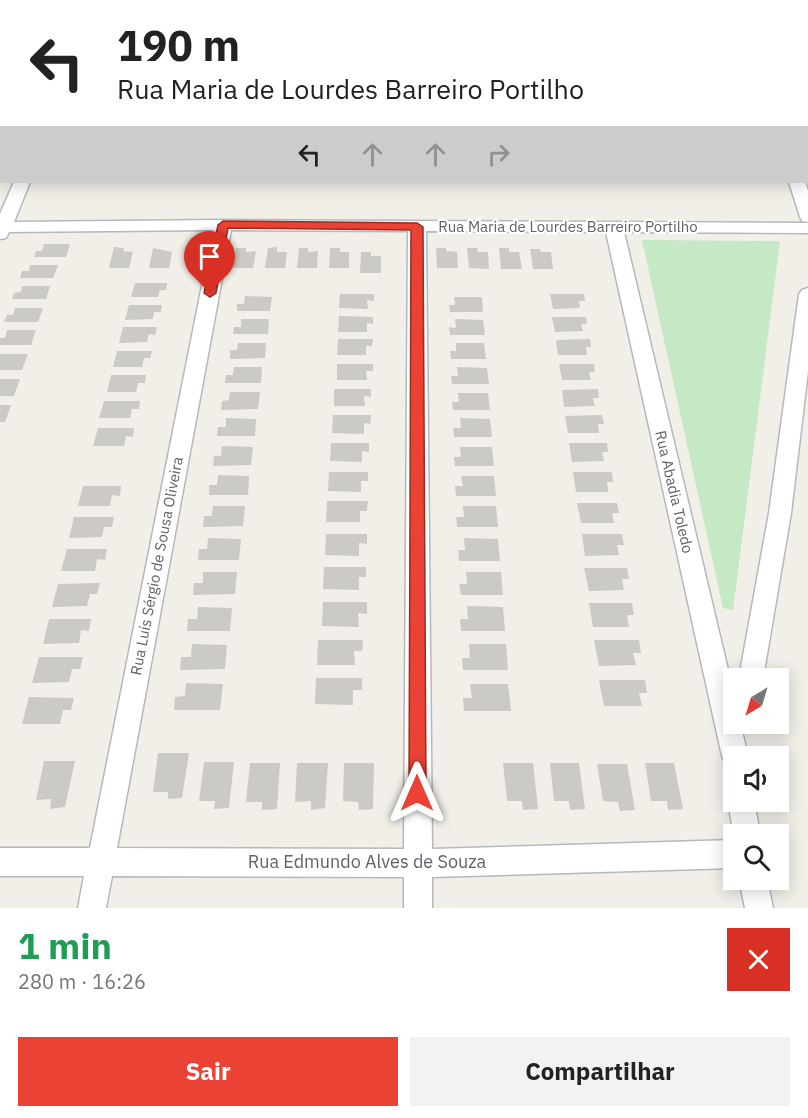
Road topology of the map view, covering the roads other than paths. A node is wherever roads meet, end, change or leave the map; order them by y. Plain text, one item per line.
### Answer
1 (22, 183) edge
2 (797, 183) edge
3 (808, 217) edge
4 (223, 225) junction
5 (417, 227) junction
6 (614, 228) junction
7 (808, 228) edge
8 (2, 230) edge
9 (808, 294) edge
10 (753, 668) edge
11 (734, 746) edge
12 (723, 854) edge
13 (0, 862) edge
14 (100, 862) junction
15 (417, 863) junction
16 (755, 890) edge
17 (92, 908) edge
18 (418, 908) edge
19 (759, 908) edge

1 - 8 street
2 - 3 street
4 - 5 street, Rua Maria de Lourdes Barreiro Portilho
4 - 8 street, Rua Maria de Lourdes Barreiro Portilho
4 - 14 street, Rua Luís Sérgio de Sousa Oliveira
5 - 6 street, Rua Maria de Lourdes Barreiro Portilho
5 - 15 street
6 - 7 street, Rua Maria de Lourdes Barreiro Portilho
6 - 11 street, Rua Abadia Toledo
9 - 10 street
12 - 15 street, Rua Edmundo Alves de Souza
13 - 14 street, Rua Edmundo Alves de Souza
14 - 15 street, Rua Edmundo Alves de Souza
14 - 17 street, Rua Luís Sérgio de Sousa Oliveira
15 - 18 street
16 - 19 street

